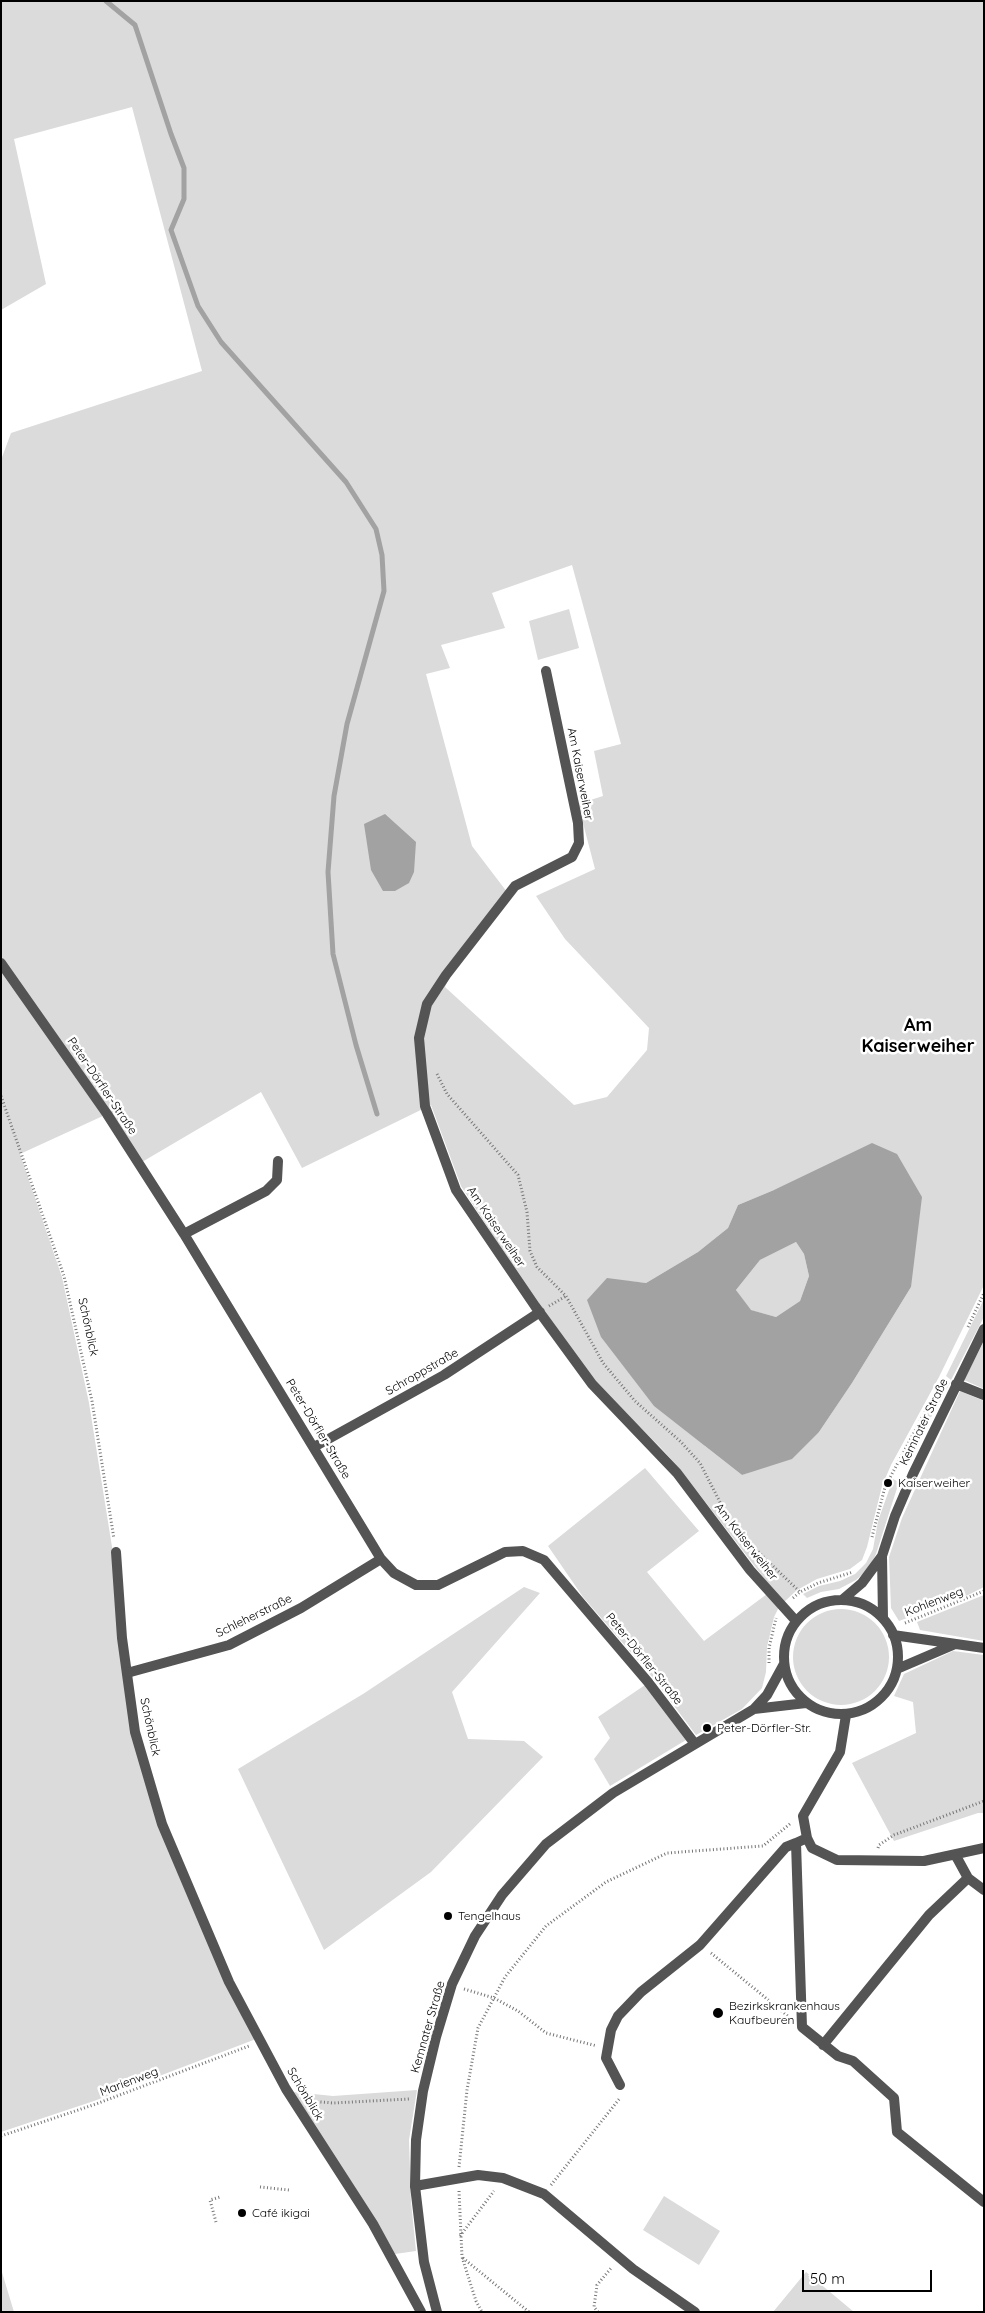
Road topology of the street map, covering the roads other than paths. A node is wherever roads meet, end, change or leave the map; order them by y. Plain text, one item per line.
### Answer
1 (546, 671) dead end
2 (1, 963) edge
3 (278, 1161) dead end
4 (184, 1234) junction
5 (540, 1312) junction
6 (984, 1329) edge
7 (956, 1384) junction
8 (984, 1395) edge
9 (314, 1447) junction
10 (116, 1552) road end
11 (882, 1556) junction
12 (382, 1559) junction
13 (842, 1600) junction
14 (883, 1618) junction
15 (796, 1621) junction
16 (892, 1632) junction
17 (954, 1645) junction
18 (984, 1648) edge
19 (784, 1664) junction
20 (897, 1669) junction
21 (127, 1673) junction
22 (806, 1703) junction
23 (754, 1709) junction
24 (846, 1715) junction
25 (695, 1744) junction
26 (807, 1838) junction
27 (796, 1843) junction
28 (984, 1848) edge
29 (956, 1856) junction
30 (968, 1878) junction
31 (984, 1890) edge
32 (823, 2045) junction
33 (620, 2085) road end
34 (415, 2186) junction
35 (984, 2202) edge
36 (421, 2312) edge
37 (437, 2312) edge
38 (695, 2312) edge

1 - 5 street, Am Kaiserweiher
2 - 4 street, Peter-Dörfler-Straße
3 - 4 street
4 - 9 street, Peter-Dörfler-Straße
5 - 9 street, Schroppstraße
5 - 15 street, Am Kaiserweiher
6 - 7 street, Kemnater Straße
7 - 8 street
7 - 11 street, Kemnater Straße
9 - 12 street, Peter-Dörfler-Straße
10 - 21 street, Schönblick
11 - 13 street, Kemnater Straße
11 - 14 street, Kemnater Straße
12 - 21 street, Schleherstraße
12 - 25 street, Peter-Dörfler-Straße
13 - 14 street
13 - 15 street
14 - 16 street
15 - 19 street
16 - 17 street
16 - 20 street
17 - 18 street
17 - 20 street
19 - 22 street
19 - 23 street, Kemnater Straße
20 - 24 street
21 - 36 street, Schönblick
22 - 23 street, Kemnater Straße
22 - 24 street
23 - 25 street, Kemnater Straße
24 - 26 street
25 - 34 street, Kemnater Straße
26 - 27 street
26 - 29 street
27 - 32 street
27 - 33 street
28 - 29 street
29 - 30 street
30 - 31 street
30 - 32 street
32 - 35 street
34 - 37 street, Kemnater Straße
34 - 38 street

